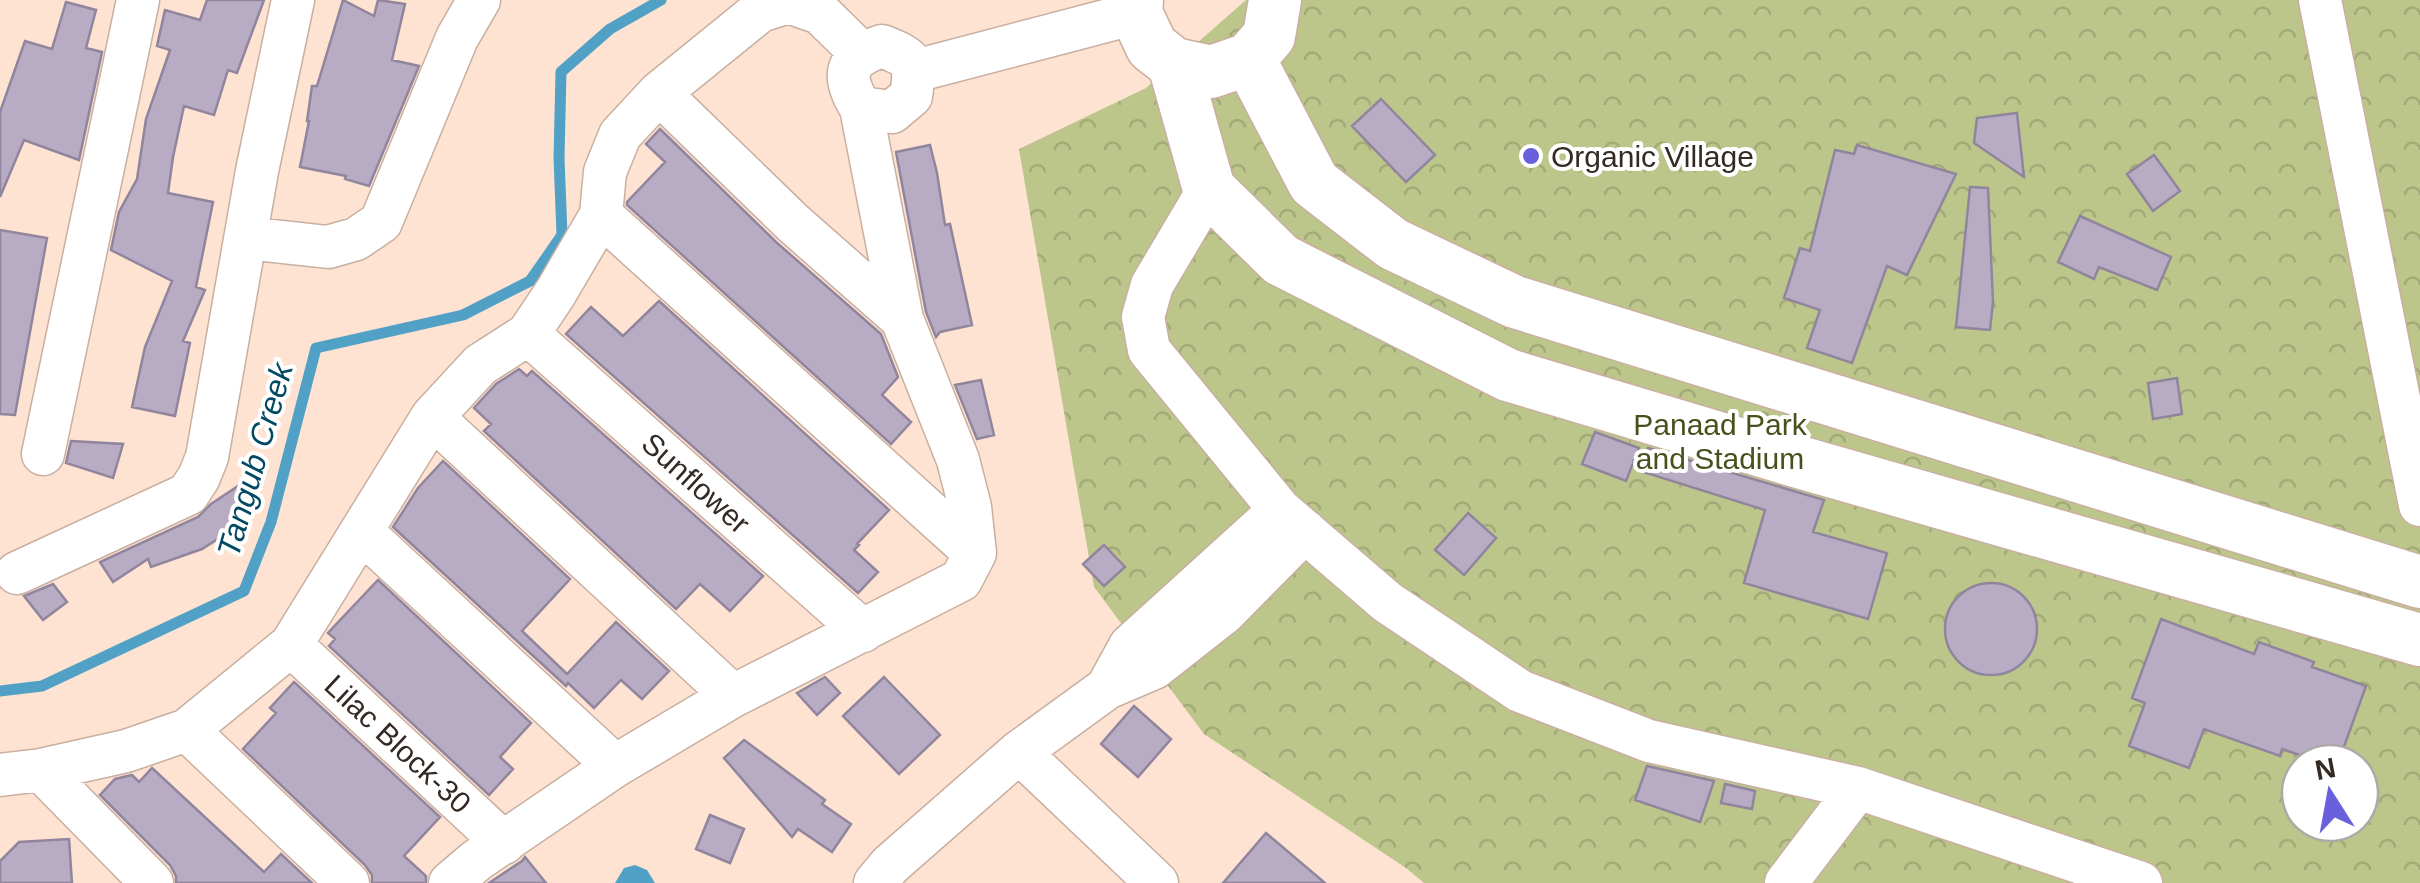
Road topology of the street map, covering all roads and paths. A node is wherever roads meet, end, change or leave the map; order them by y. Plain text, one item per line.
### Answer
1 (138, 0) edge
2 (293, 0) edge
3 (479, 0) edge
4 (1275, 0) edge
5 (2320, 0) edge
6 (1136, 6) edge
7 (861, 53) junction
8 (1249, 58) junction
9 (1174, 64) junction
10 (915, 70) junction
11 (659, 93) junction
12 (860, 108) junction
13 (1209, 190) junction
14 (602, 215) junction
15 (246, 238) junction
16 (902, 318) junction
17 (528, 334) junction
18 (432, 416) junction
19 (43, 454) dead end
20 (2420, 505) edge
21 (1293, 521) junction
22 (362, 532) junction
23 (975, 554) junction
24 (17, 573) dead end
25 (2420, 582) edge
26 (863, 631) junction
27 (2420, 640) edge
28 (291, 645) junction
29 (733, 696) junction
30 (187, 730) junction
31 (1019, 752) junction
32 (615, 766) junction
33 (20, 772) edge
34 (1858, 788) junction
35 (504, 843) junction
36 (152, 883) edge
37 (348, 883) edge
38 (450, 883) edge
39 (874, 883) edge
40 (1157, 883) edge
41 (1786, 883) edge
42 (2141, 883) edge

1 - 19 street
2 - 15 street
3 - 15 street
4 - 8 street
5 - 20 street
6 - 9 street
6 - 10 street
7 - 10 street
7 - 11 street
7 - 12 street
8 - 9 street
8 - 25 street
9 - 13 street
10 - 12 street
11 - 14 street
11 - 16 street
12 - 16 street
13 - 21 street
13 - 27 street
14 - 17 street
14 - 23 street
15 - 24 street
16 - 23 street
17 - 18 street
17 - 26 street, Sunflower
18 - 22 street
18 - 29 street
21 - 31 street
21 - 34 street
22 - 28 street
22 - 32 street
23 - 26 street
26 - 29 street
28 - 30 street
28 - 35 street, Lilac Block-30
29 - 32 street
30 - 33 street
30 - 37 street
31 - 39 street
31 - 40 street
32 - 35 street
33 - 36 street
34 - 41 street
34 - 42 street
35 - 38 street

